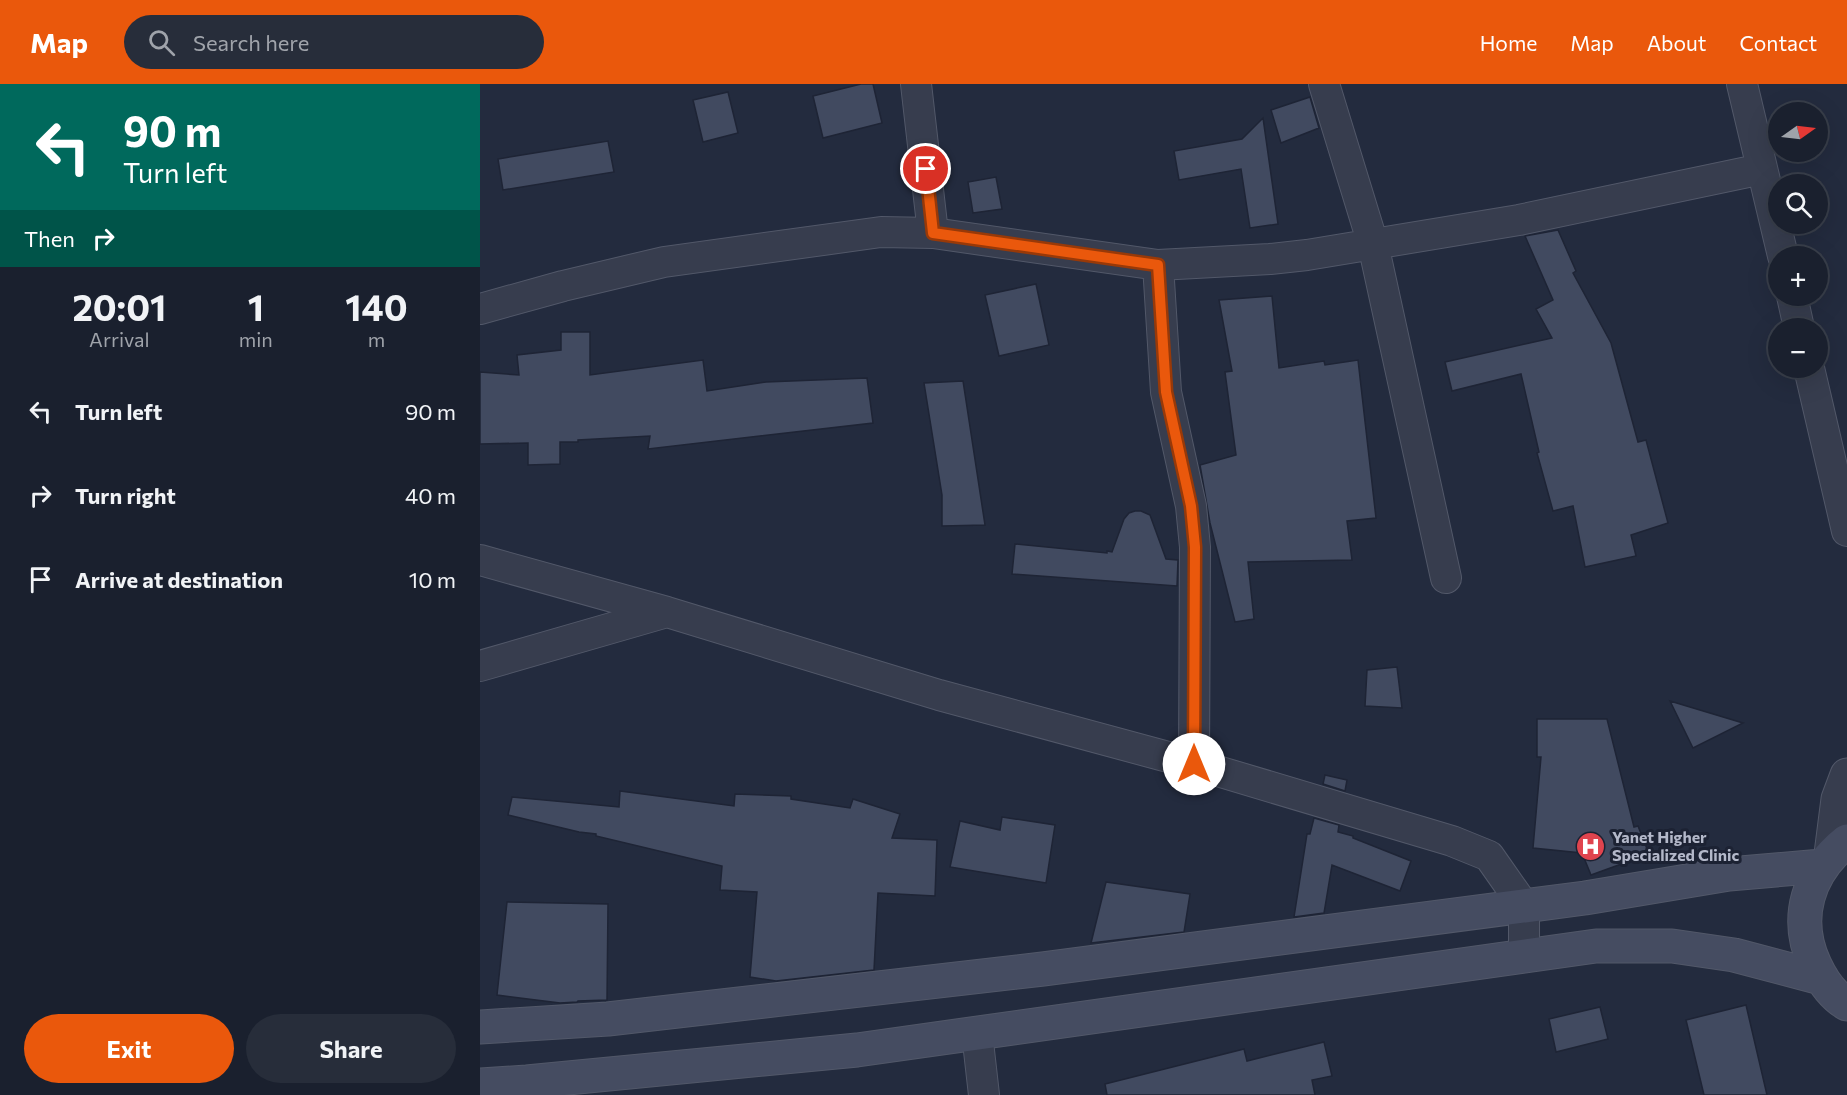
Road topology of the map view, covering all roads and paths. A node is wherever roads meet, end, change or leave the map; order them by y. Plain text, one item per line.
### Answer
1 (916, 84) edge
2 (1324, 84) edge
3 (1742, 84) edge
4 (1762, 169) junction
5 (933, 233) junction
6 (1372, 244) junction
7 (1781, 246) edge
8 (1158, 265) junction
9 (480, 309) edge
10 (1811, 378) edge
11 (1847, 531) edge
12 (480, 560) edge
13 (1446, 578) dead end
14 (666, 612) junction
15 (480, 666) edge
16 (1194, 764) junction
17 (1847, 775) edge
18 (1833, 854) edge
19 (1524, 906) junction
20 (1524, 956) junction
21 (1821, 978) junction
22 (1847, 1004) edge
23 (480, 1027) edge
24 (977, 1033) junction
25 (480, 1085) edge
26 (984, 1095) edge

1 - 5 street
2 - 6 street
3 - 4 street
4 - 6 street
4 - 7 street
5 - 8 street
5 - 9 street
6 - 8 street
6 - 13 street
8 - 16 street
10 - 11 street
12 - 14 street
14 - 15 street
14 - 16 street
16 - 19 street
17 - 18 street
18 - 19 main road
18 - 21 main road
19 - 20 street
19 - 23 main road
20 - 21 main road
20 - 24 main road
21 - 22 main road
24 - 25 main road
24 - 26 street

